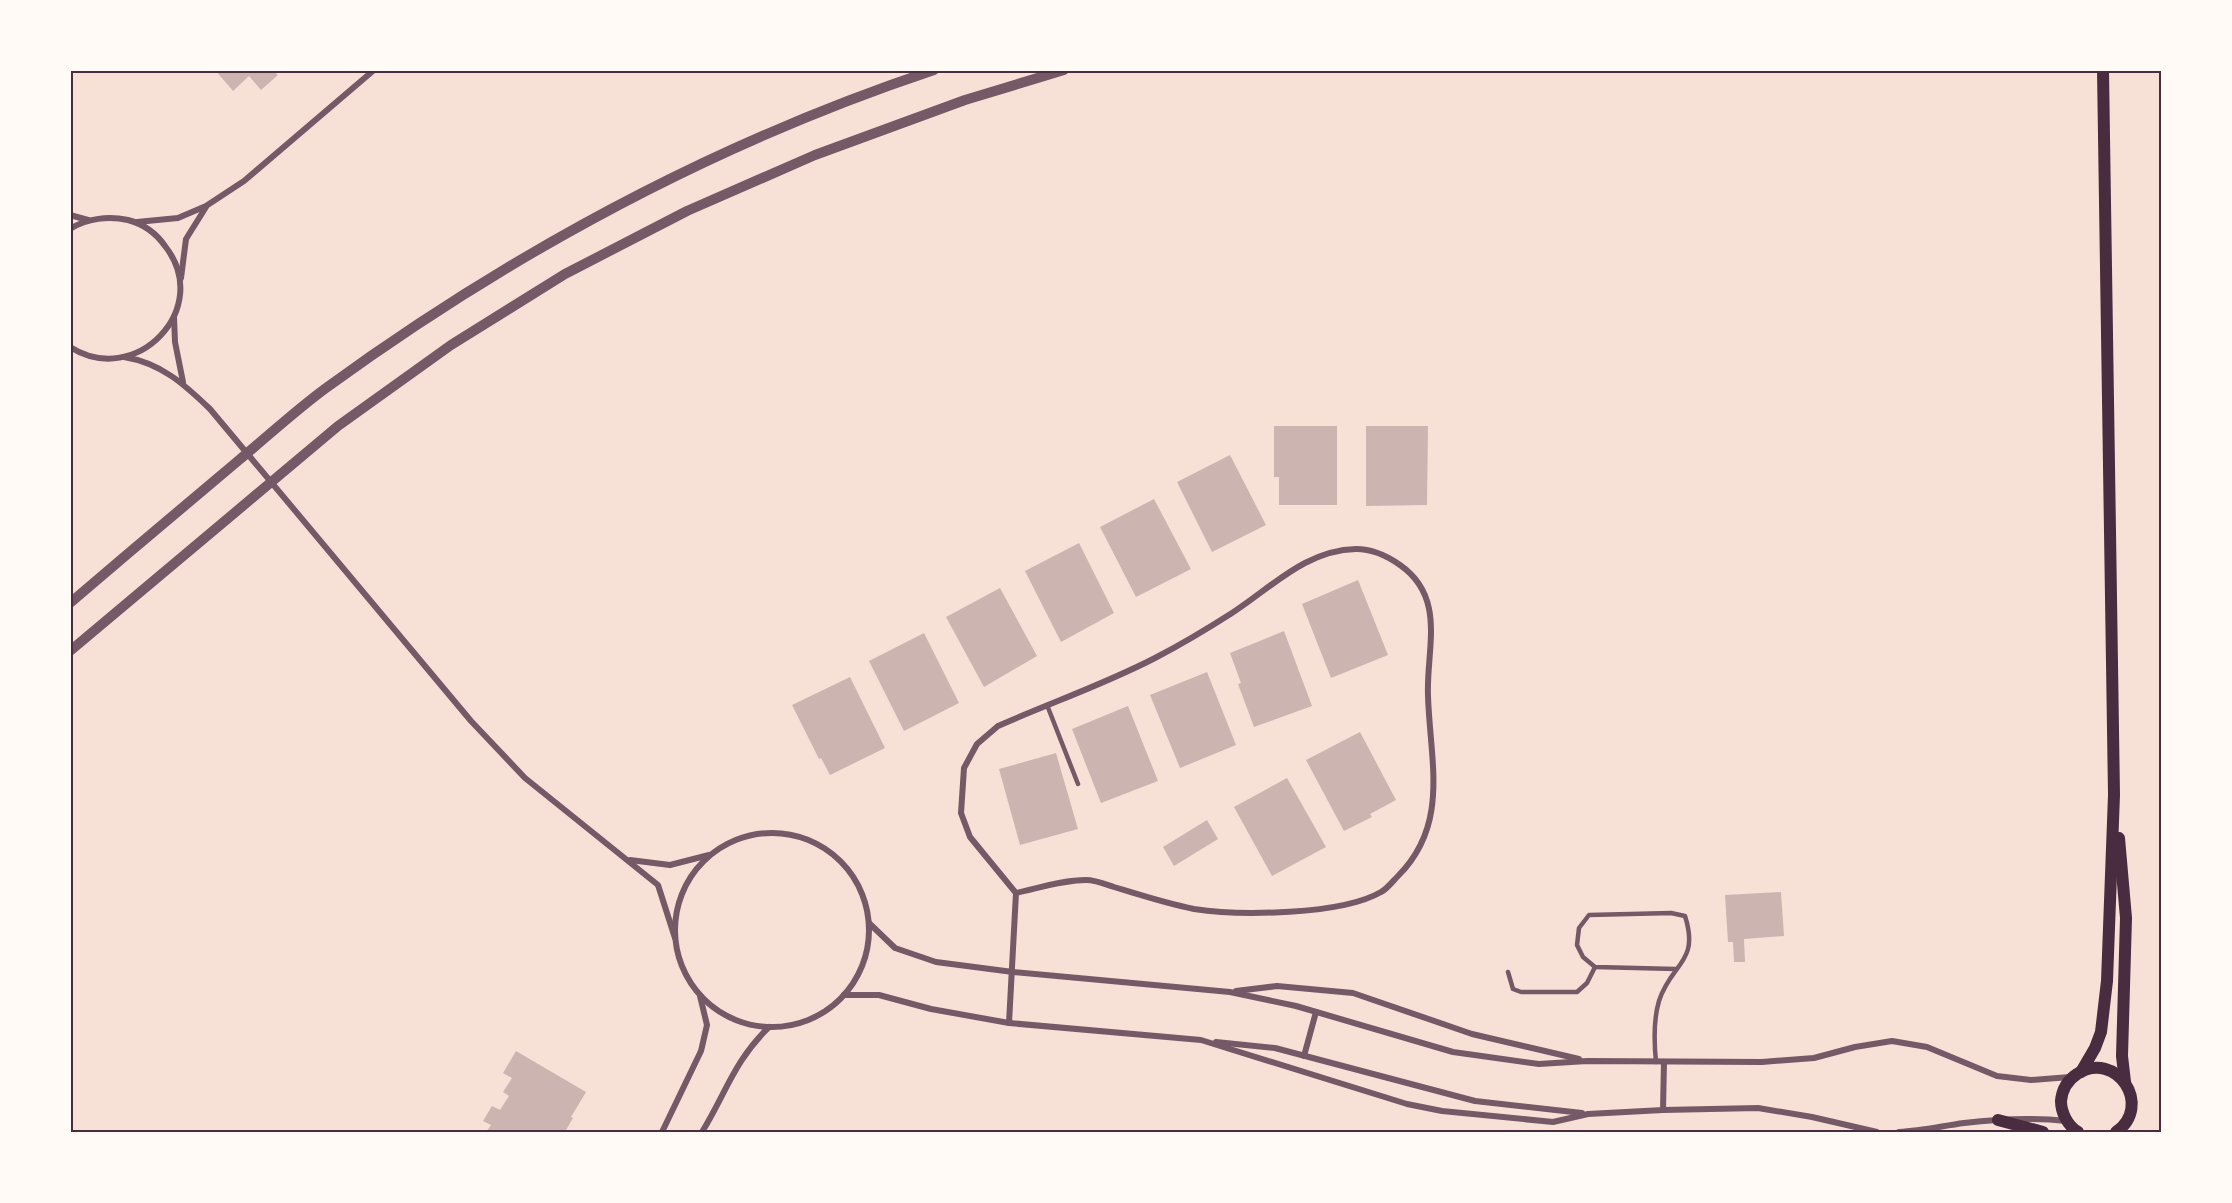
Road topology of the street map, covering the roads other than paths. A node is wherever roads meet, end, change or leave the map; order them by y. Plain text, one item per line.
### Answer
1 (374, 70) edge
2 (934, 70) edge
3 (1064, 70) edge
4 (2103, 70) edge
5 (206, 206) junction
6 (70, 215) edge
7 (89, 220) junction
8 (134, 222) junction
9 (70, 229) edge
10 (180, 284) junction
11 (174, 317) junction
12 (73, 350) edge
13 (124, 357) junction
14 (183, 382) junction
15 (70, 603) edge
16 (70, 651) edge
17 (1047, 705) junction
18 (1078, 784) dead end
19 (2114, 795) junction
20 (712, 854) junction
21 (630, 860) junction
22 (1016, 893) junction
23 (870, 924) junction
24 (675, 938) junction
25 (1595, 967) junction
26 (1676, 969) junction
27 (1013, 972) junction
28 (1508, 972) dead end
29 (1230, 992) junction
30 (844, 994) junction
31 (700, 996) junction
32 (1316, 1012) junction
33 (1009, 1023) junction
34 (769, 1027) junction
35 (1201, 1040) junction
36 (1304, 1056) junction
37 (1587, 1060) junction
38 (1656, 1062) junction
39 (1664, 1062) junction
40 (2077, 1074) junction
41 (2125, 1082) junction
42 (1663, 1110) junction
43 (1588, 1114) junction
44 (1998, 1120) junction
45 (2073, 1129) edge
46 (2119, 1131) edge
47 (662, 1132) edge
48 (702, 1132) edge
49 (1877, 1132) edge
50 (1899, 1132) edge
51 (2043, 1132) edge

1 - 5 street
2 - 15 street
3 - 16 street
4 - 19 main road
5 - 8 street
5 - 10 street
6 - 7 street
7 - 8 street
7 - 9 street
8 - 10 street
10 - 11 street
11 - 13 street
11 - 14 street
12 - 13 street
13 - 14 street
14 - 21 street
17 - 18 lane
17 - 22 street
17 - 22 street
19 - 40 main road
19 - 41 main road
20 - 21 street
20 - 23 street
20 - 24 street
21 - 24 street
22 - 27 street
23 - 27 street
23 - 30 street
24 - 31 street
25 - 26 lane
25 - 26 lane
25 - 28 lane
26 - 38 lane
27 - 29 street
27 - 33 street
29 - 32 street
29 - 37 street
30 - 33 street
30 - 34 street
31 - 34 street
31 - 47 street
32 - 36 street
32 - 37 street
33 - 35 street
34 - 48 street
35 - 36 street
35 - 43 street
36 - 43 street
37 - 38 street
38 - 39 street
39 - 40 street
39 - 42 street
40 - 41 main road
40 - 45 main road
41 - 46 main road
42 - 43 street
42 - 49 street
44 - 45 street
44 - 50 street
44 - 51 main road

